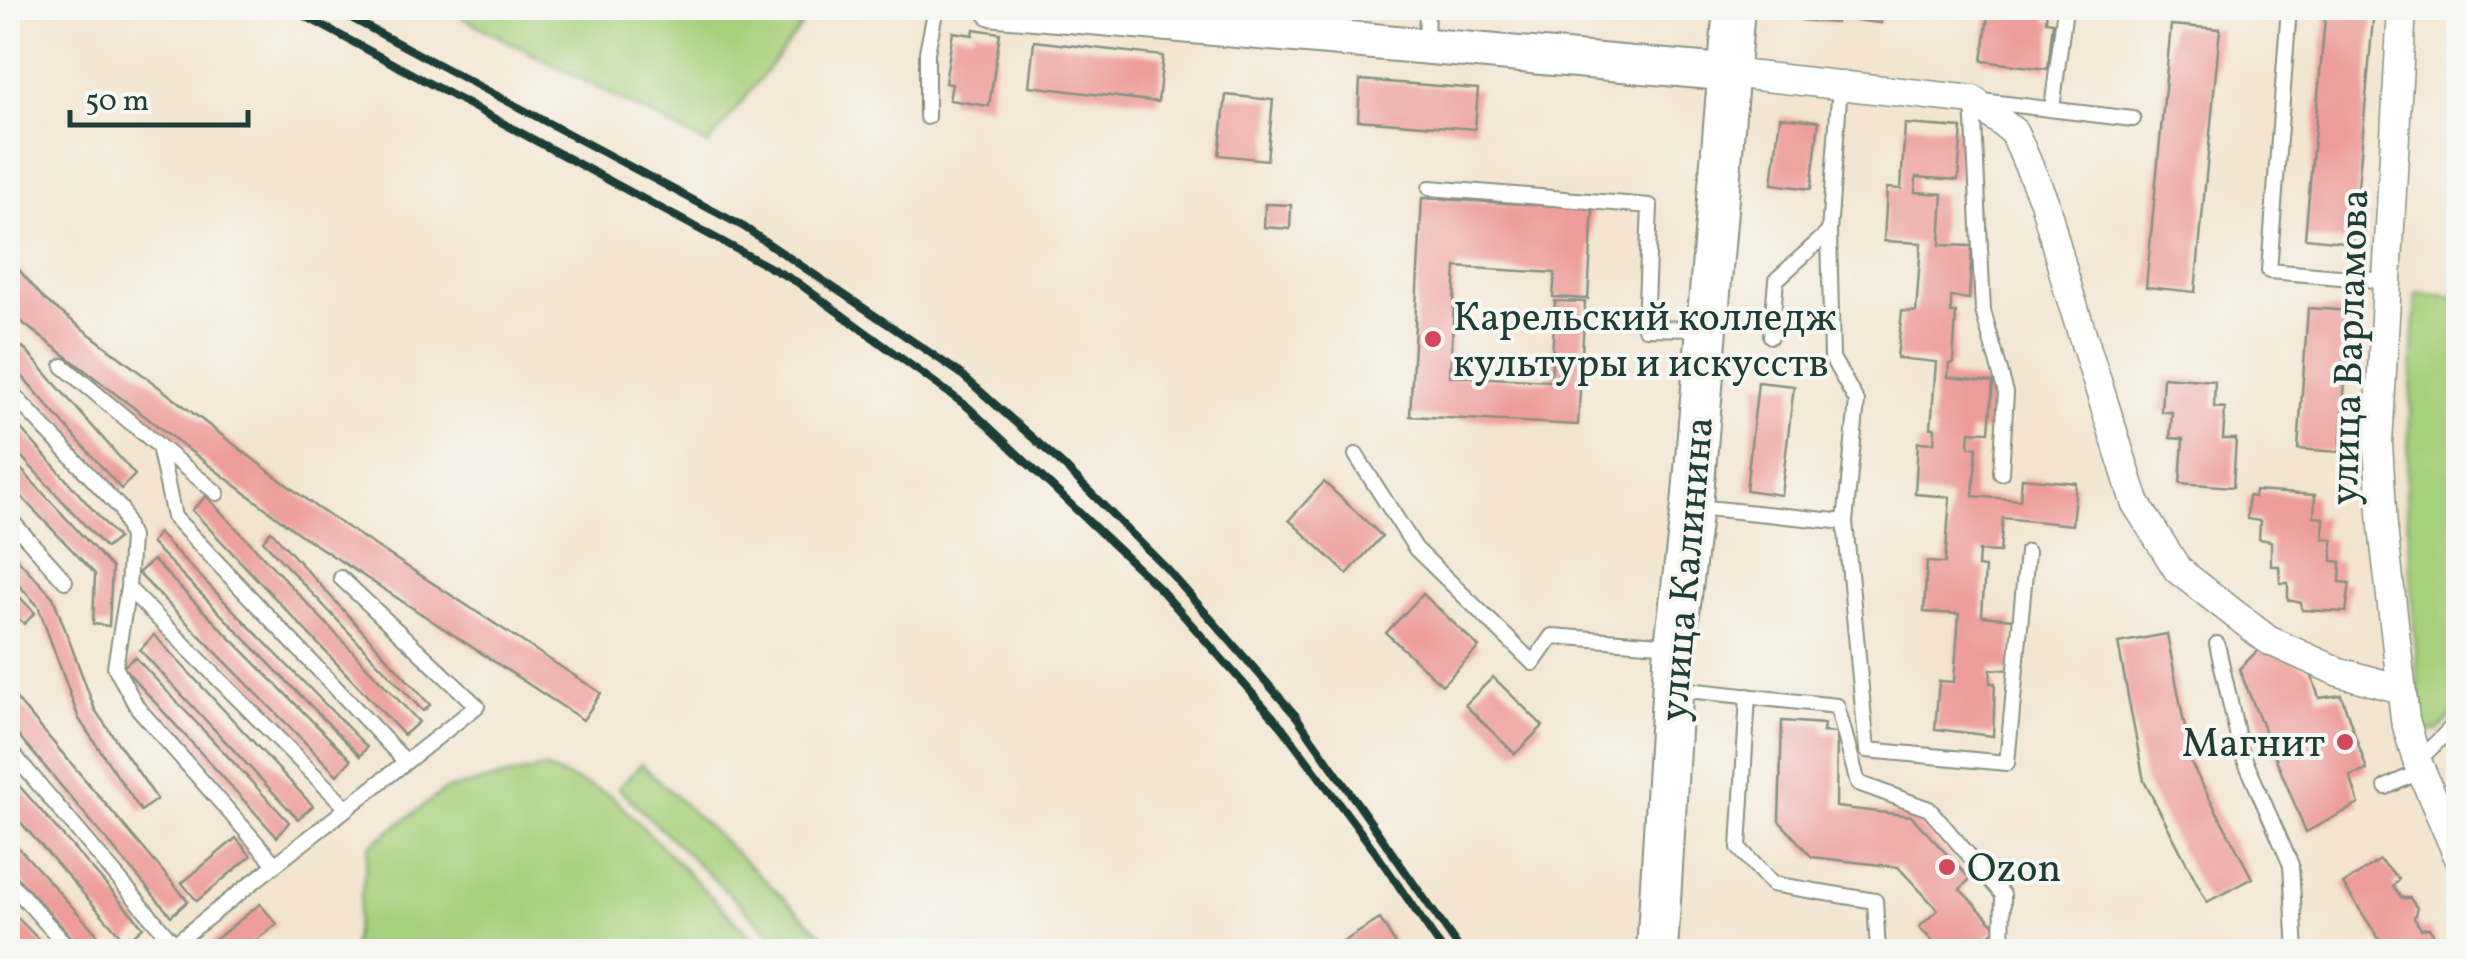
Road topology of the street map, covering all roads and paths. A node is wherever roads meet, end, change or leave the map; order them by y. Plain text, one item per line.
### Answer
1 (936, 8) edge
2 (994, 8) edge
3 (1427, 8) edge
4 (1734, 8) edge
5 (2064, 8) edge
6 (2289, 8) edge
7 (2402, 8) edge
8 (1426, 46) junction
9 (1729, 73) junction
10 (1840, 84) junction
11 (1973, 100) junction
12 (2052, 109) junction
13 (927, 117) dead end
14 (2133, 119) dead end
15 (1430, 188) dead end
16 (1830, 232) junction
17 (2386, 281) junction
18 (1707, 329) junction
19 (1771, 336) dead end
20 (63, 366) dead end
21 (8, 389) edge
22 (159, 446) junction
23 (1356, 456) dead end
24 (2001, 473) dead end
25 (216, 493) dead end
26 (1692, 506) junction
27 (8, 517) edge
28 (1845, 522) junction
29 (2027, 552) dead end
30 (341, 578) dead end
31 (64, 580) dead end
32 (128, 588) junction
33 (2217, 644) dead end
34 (1675, 645) junction
35 (1672, 688) junction
36 (2400, 688) junction
37 (1748, 696) junction
38 (2458, 721) edge
39 (8, 748) edge
40 (406, 762) junction
41 (2419, 766) junction
42 (2386, 787) dead end
43 (347, 808) junction
44 (2458, 856) edge
45 (275, 864) junction
46 (8, 880) edge
47 (169, 948) edge
48 (72, 952) edge
49 (1657, 952) edge
50 (1878, 952) edge
51 (2002, 952) edge
52 (2296, 952) edge

1 - 13 lane
2 - 8 street
3 - 8 lane
4 - 9 main road, улица Калинина
5 - 12 lane
6 - 17 lane
7 - 17 street, улица Варламова
8 - 9 street
9 - 10 street
9 - 18 main road, улица Калинина
10 - 11 street
10 - 16 lane
11 - 12 lane
11 - 24 lane
11 - 36 street
12 - 14 lane
15 - 18 lane
16 - 19 lane
16 - 28 lane
17 - 36 street, улица Варламова
18 - 26 main road, улица Калинина
20 - 22 lane
21 - 32 lane
22 - 25 lane
22 - 40 lane
23 - 34 lane
26 - 28 lane
26 - 34 main road, улица Калинина
27 - 31 lane
28 - 29 lane
30 - 40 lane
32 - 43 lane
32 - 45 lane
33 - 52 lane
34 - 35 main road, улица Калинина
35 - 37 lane
35 - 49 main road, улица Калинина
36 - 41 street, улица Варламова
37 - 50 lane
37 - 51 lane
38 - 41 lane
39 - 47 lane
40 - 43 lane
41 - 42 lane
41 - 44 street, улица Варламова
43 - 45 lane
45 - 47 lane
46 - 48 lane

